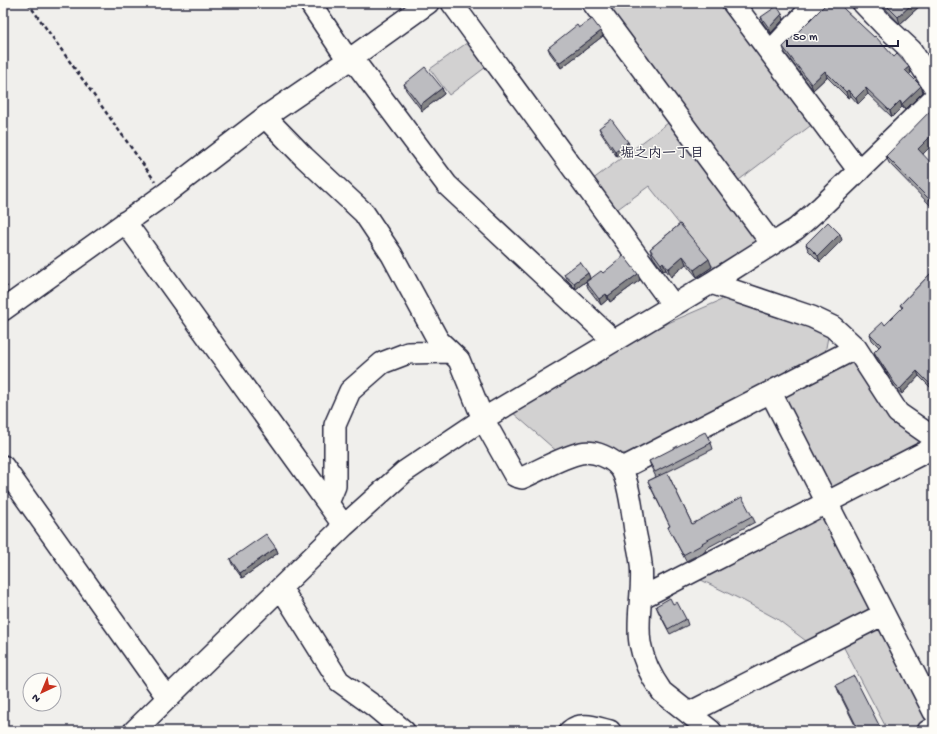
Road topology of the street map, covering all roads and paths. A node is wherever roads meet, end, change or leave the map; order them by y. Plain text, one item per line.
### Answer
1 (28, 3) edge
2 (310, 3) edge
3 (428, 3) edge
4 (452, 3) edge
5 (593, 3) edge
6 (733, 3) edge
7 (815, 3) edge
8 (863, 3) edge
9 (770, 52) junction
10 (350, 59) junction
11 (934, 86) edge
12 (934, 98) edge
13 (265, 116) junction
14 (859, 170) junction
15 (165, 194) junction
16 (125, 222) junction
17 (772, 244) junction
18 (711, 282) junction
19 (673, 305) junction
20 (3, 310) edge
21 (613, 340) junction
22 (856, 348) junction
23 (450, 352) junction
24 (771, 393) junction
25 (483, 419) junction
26 (934, 438) edge
27 (934, 445) edge
28 (3, 466) edge
29 (621, 470) junction
30 (827, 502) junction
31 (328, 503) junction
32 (344, 526) junction
33 (281, 588) junction
34 (641, 598) junction
35 (884, 614) junction
36 (167, 697) junction
37 (934, 712) edge
38 (689, 713) junction
39 (934, 728) edge
40 (134, 731) edge
41 (404, 731) edge
42 (570, 731) edge
43 (610, 731) edge
44 (711, 731) edge
45 (928, 731) edge

1 - 15 path
2 - 10 street
3 - 10 street
4 - 19 street
5 - 17 street
6 - 9 street
7 - 9 street
8 - 11 street
9 - 14 street
10 - 13 street
10 - 21 street
12 - 14 street
13 - 15 street
13 - 23 street
14 - 17 street
15 - 16 street
16 - 20 street
16 - 31 street
17 - 18 street
18 - 19 street
18 - 22 street
19 - 21 street
21 - 25 street
22 - 24 street
22 - 26 street
23 - 25 street
23 - 31 street
24 - 29 street
24 - 30 street
25 - 29 street
25 - 32 street
27 - 30 street
28 - 36 street
29 - 34 street
30 - 34 street
30 - 35 street
31 - 32 street
32 - 33 street
33 - 36 street
33 - 41 street
34 - 38 street
35 - 37 street
35 - 38 street
36 - 40 street
38 - 44 street
39 - 45 street
42 - 43 street

